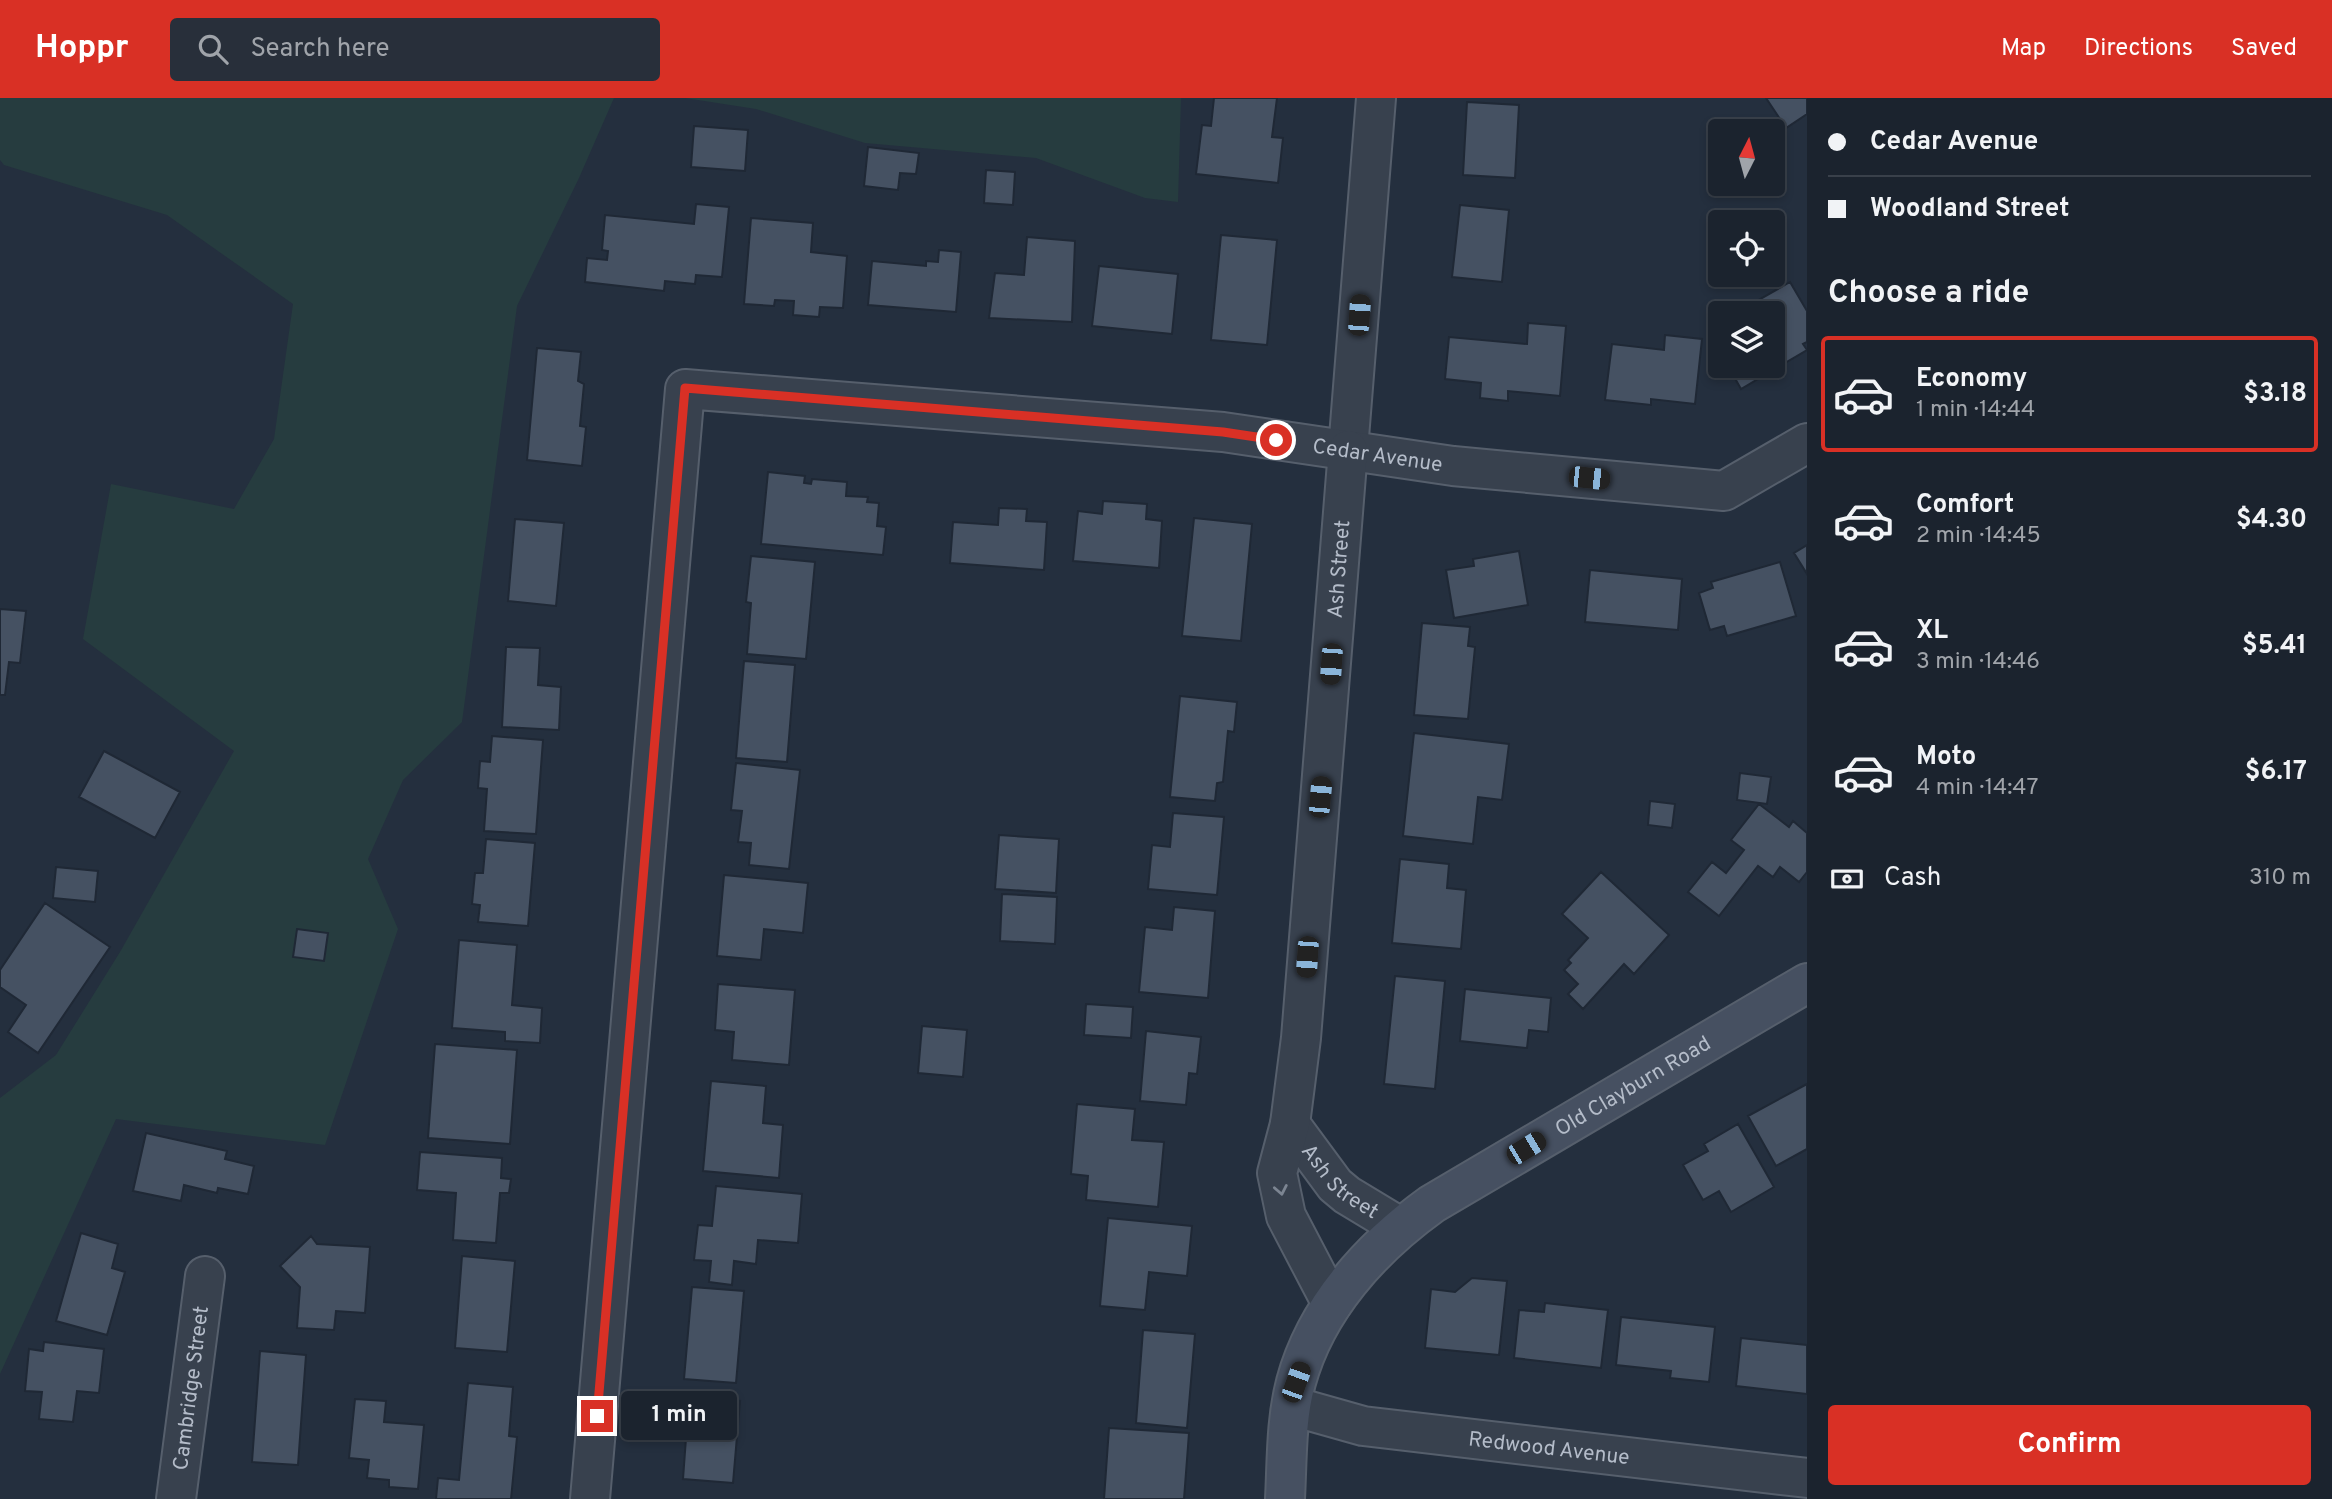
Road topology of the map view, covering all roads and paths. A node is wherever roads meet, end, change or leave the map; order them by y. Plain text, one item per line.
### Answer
1 (1376, 98) edge
2 (1807, 443) edge
3 (1348, 450) junction
4 (1807, 982) edge
5 (1290, 1124) junction
6 (1400, 1227) junction
7 (205, 1276) dead end
8 (1332, 1304) junction
9 (1292, 1406) junction
10 (1807, 1478) edge
11 (176, 1499) edge
12 (590, 1499) edge
13 (1285, 1499) edge

1 - 3 street, Ash Street
2 - 3 street, Cedar Avenue
3 - 5 street, Ash Street
3 - 12 street, Cedar Avenue
4 - 6 main road, Old Clayburn Road
5 - 6 street, Ash Street
5 -> 8 street, Ash Street
6 - 8 main road, Old Clayburn Road
7 - 11 street, Cambridge Street
8 - 9 main road
9 - 10 street, Redwood Avenue
9 - 13 main road

